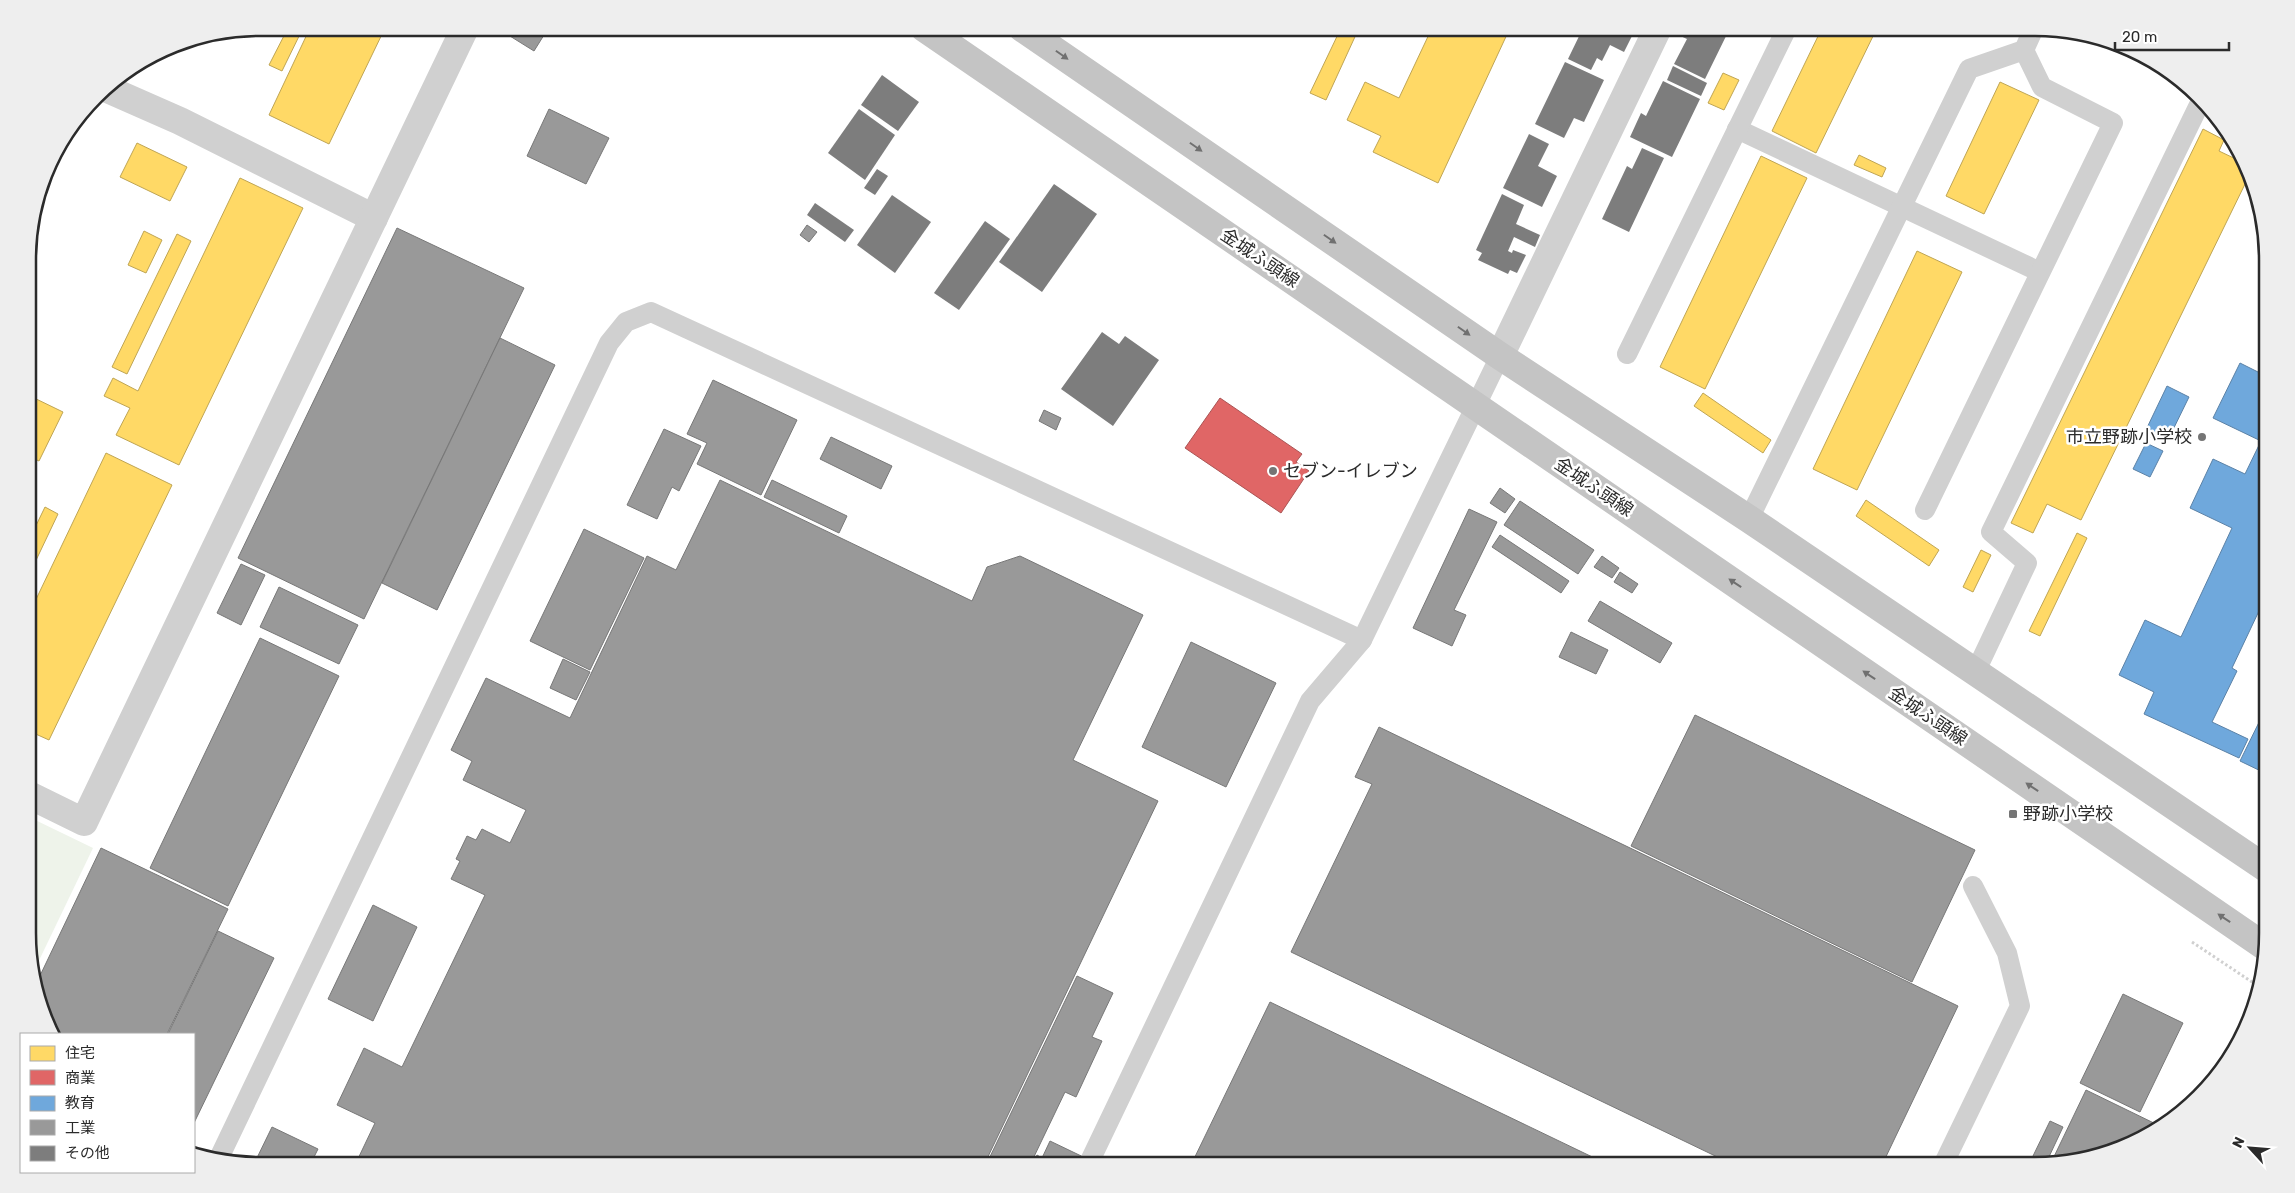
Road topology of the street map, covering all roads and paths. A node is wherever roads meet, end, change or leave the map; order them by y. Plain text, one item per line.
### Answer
1 (461, 36) edge
2 (936, 36) edge
3 (1034, 36) edge
4 (1654, 36) edge
5 (1783, 36) edge
6 (2030, 36) edge
7 (2024, 50) junction
8 (113, 92) edge
9 (2198, 107) edge
10 (1737, 129) junction
11 (1902, 207) junction
12 (374, 218) junction
13 (2040, 272) junction
14 (1626, 354) dead end
15 (1500, 356) junction
16 (1476, 406) junction
17 (1925, 510) dead end
18 (1749, 519) junction
19 (1362, 640) junction
20 (1975, 673) junction
21 (36, 798) edge
22 (2259, 864) edge
23 (1973, 886) dead end
24 (2192, 942) dead end
25 (2258, 942) edge
26 (2253, 982) edge
27 (221, 1153) edge
28 (1092, 1157) edge
29 (1946, 1157) edge

1 - 12 street
2 - 16 main road, 金城ふ頭線
3 -> 15 main road
4 - 15 street
5 - 10 lane
6 - 7 lane
7 - 11 lane
7 - 13 lane
8 - 12 street
9 - 20 lane
10 - 11 lane
10 - 14 lane
11 - 13 lane
11 - 18 lane
12 - 21 street
13 - 17 lane
15 - 16 lane
15 - 18 main road
16 - 19 lane
25 -> 16 main road, 金城ふ頭線
18 - 20 main road
19 - 27 lane
19 - 28 lane
20 - 22 main road
23 - 29 lane
24 - 26 path

